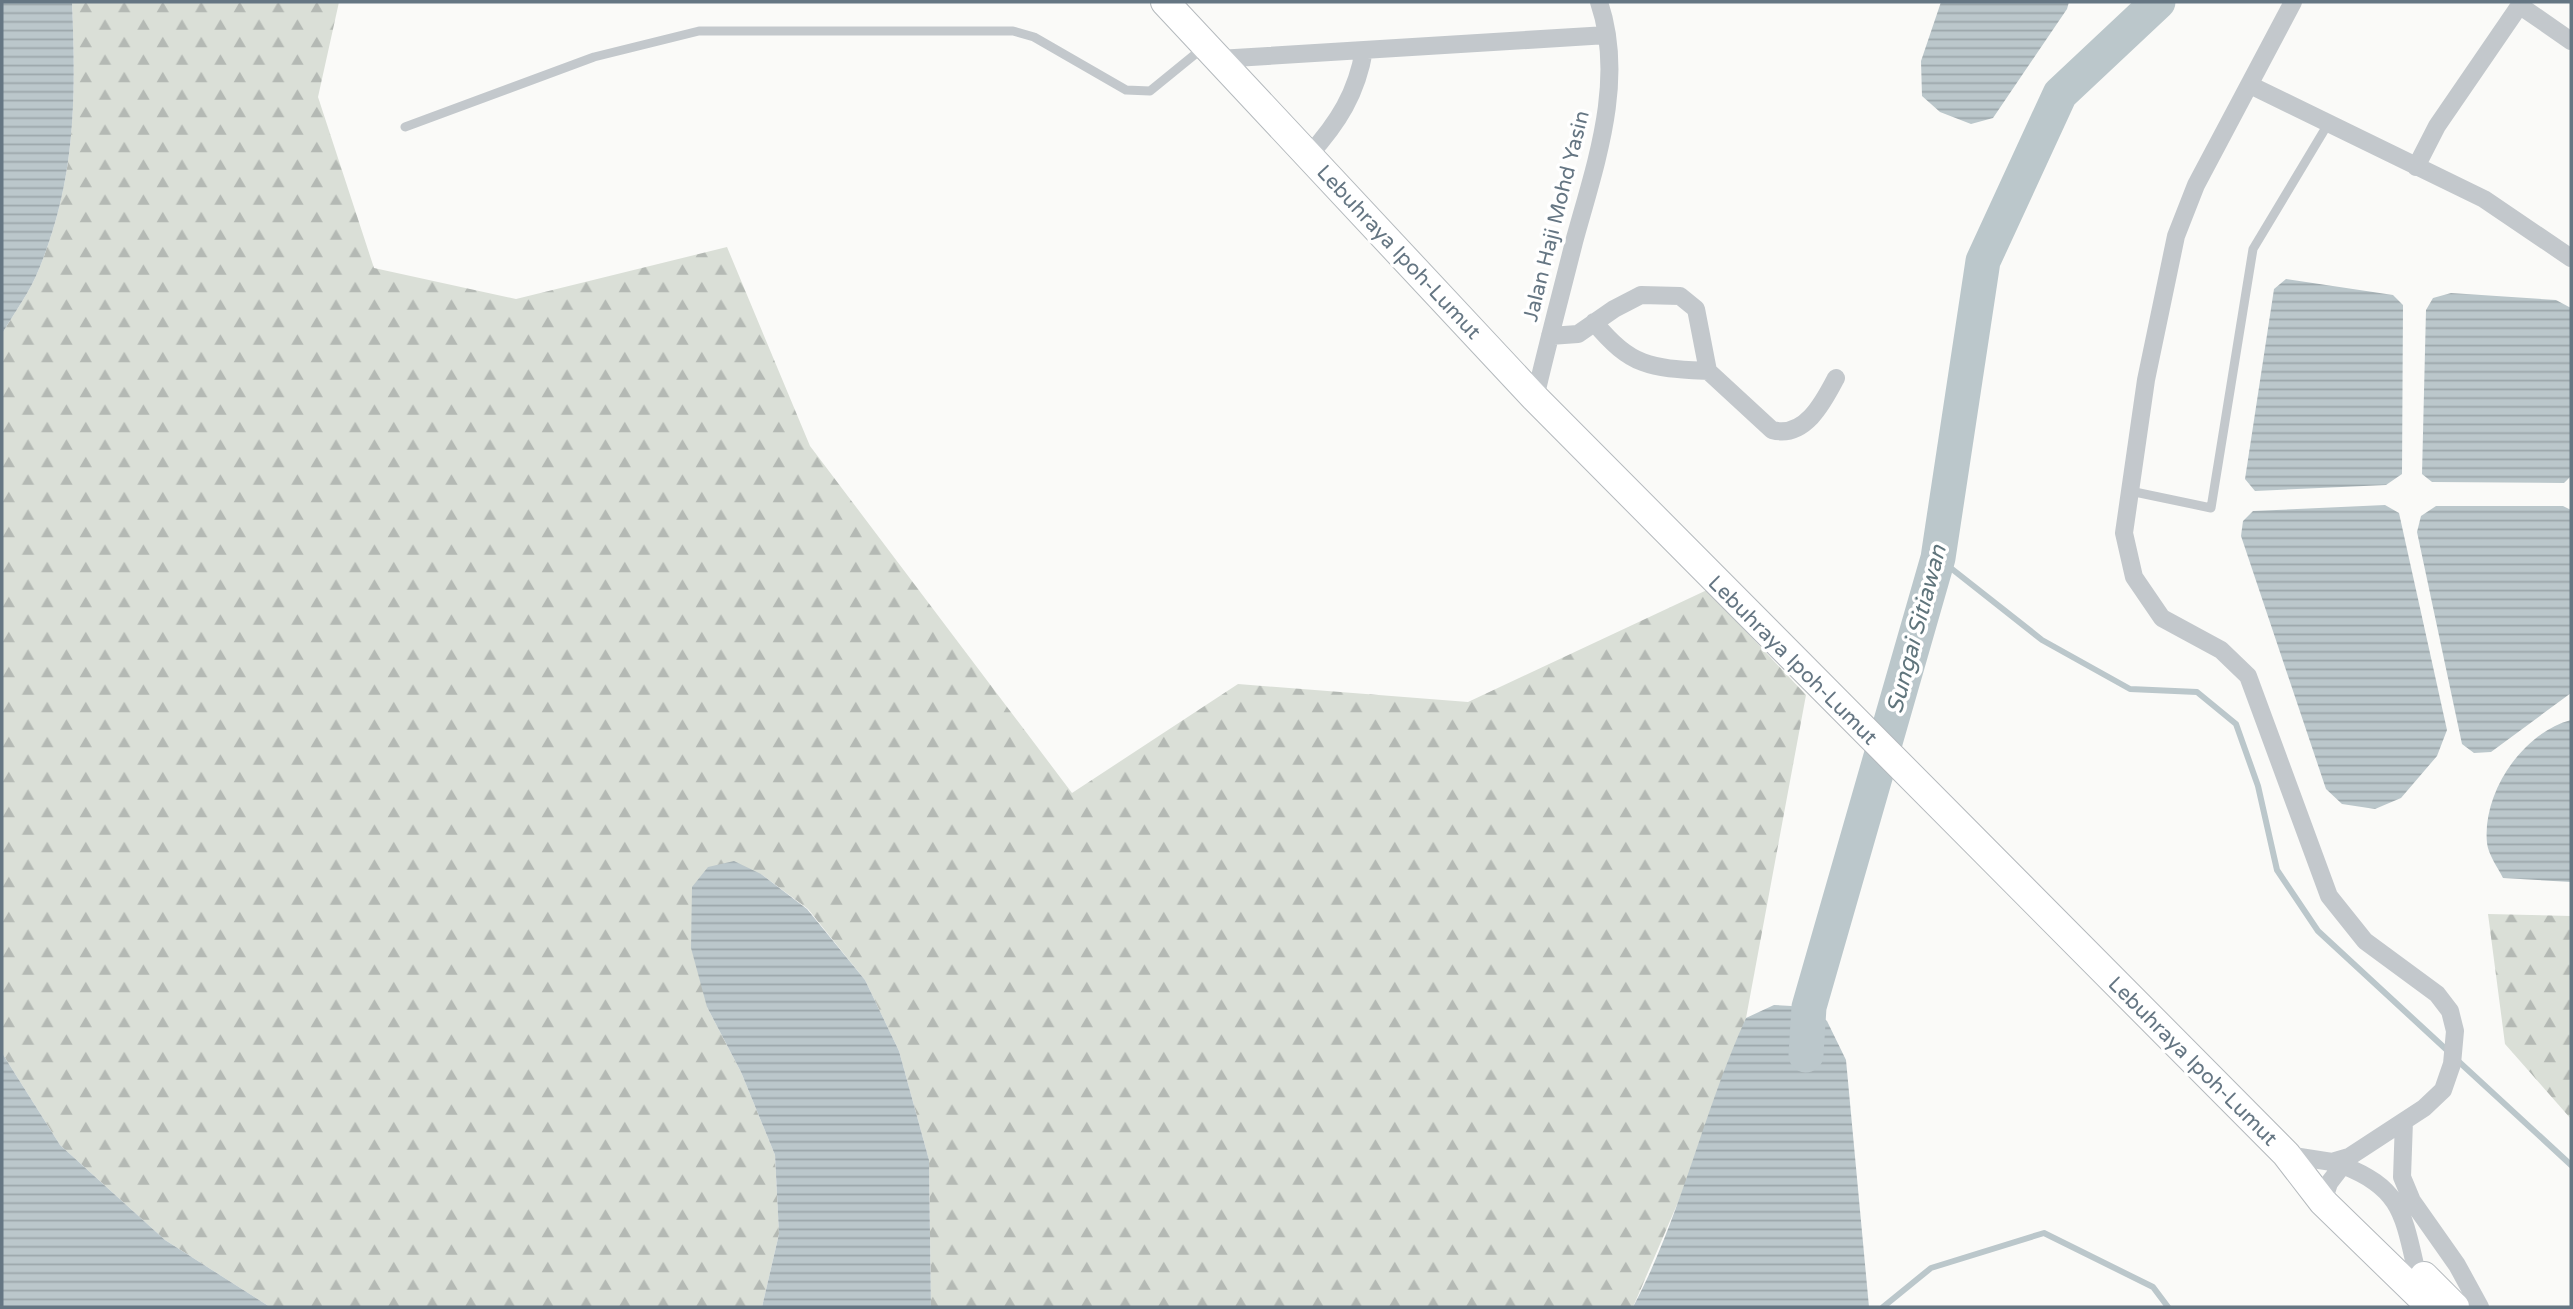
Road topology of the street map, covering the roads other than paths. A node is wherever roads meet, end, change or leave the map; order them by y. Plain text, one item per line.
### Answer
1 (1165, 2) edge
2 (1599, 2) edge
3 (2294, 2) edge
4 (2521, 4) edge
5 (1607, 35) junction
6 (2571, 41) edge
7 (1364, 50) junction
8 (1212, 52) junction
9 (2247, 89) junction
10 (2328, 124) junction
11 (405, 127) dead end
12 (1309, 155) junction
13 (2416, 167) junction
14 (2571, 258) edge
15 (1594, 322) junction
16 (1550, 336) junction
17 (1708, 371) junction
18 (1836, 378) dead end
19 (1535, 398) junction
20 (2128, 490) junction
21 (2404, 1121) junction
22 (2286, 1154) junction
23 (2336, 1177) junction
24 (2431, 1307) edge
25 (2455, 1307) edge
26 (2480, 1307) edge

1 - 8 highway, Lebuhraya Ipoh-Lumut
2 - 5 street, Jalan Haji Mohd Yasin
3 - 9 street
4 - 6 street
4 - 13 street
5 - 7 street
5 - 16 street, Jalan Haji Mohd Yasin
7 - 8 street
7 - 12 street
8 - 11 lane
8 - 12 highway, Lebuhraya Ipoh-Lumut
9 - 10 street
9 - 20 street
10 - 13 street
10 - 20 lane
12 - 19 highway, Lebuhraya Ipoh-Lumut
13 - 14 street
15 - 16 street
15 - 17 street
15 - 17 street
16 - 19 street, Jalan Haji Mohd Yasin
17 - 18 street
19 - 22 highway, Lebuhraya Ipoh-Lumut
20 - 21 street
21 - 23 street
21 - 26 street
22 - 23 highway, Lebuhraya Ipoh-Lumut
22 - 23 street
23 - 24 highway, Lebuhraya Ipoh-Lumut
23 - 25 highway, Lebuhraya Ipoh-Lumut

